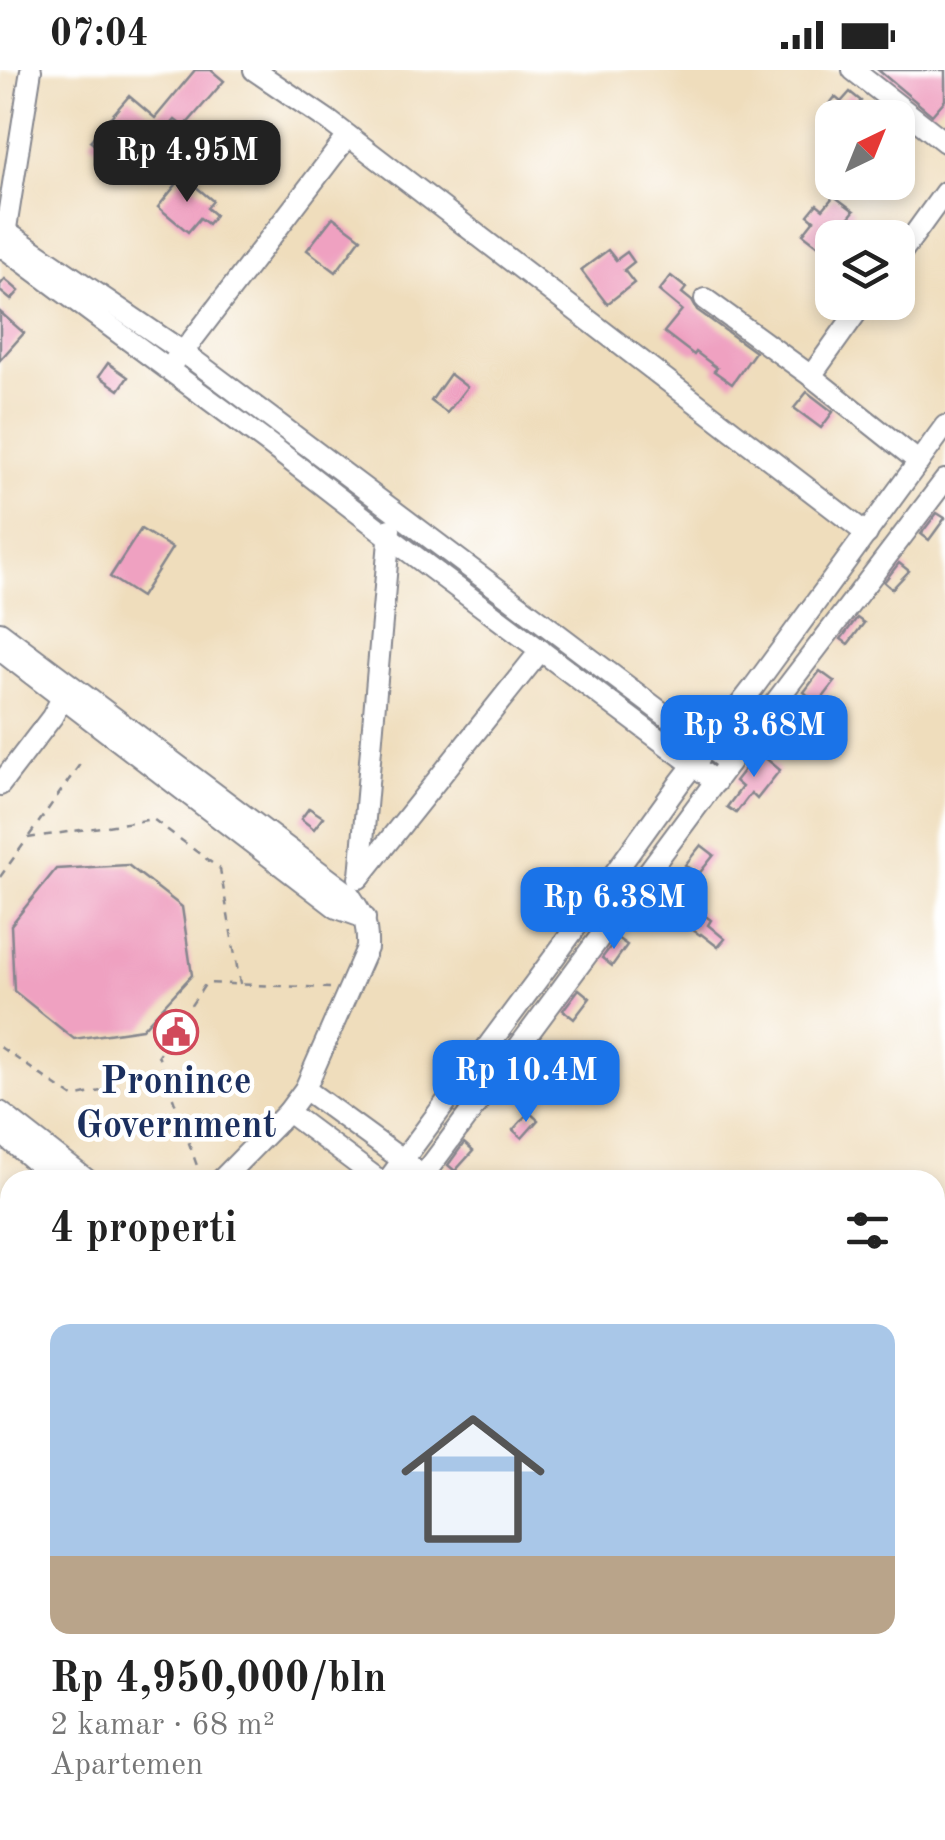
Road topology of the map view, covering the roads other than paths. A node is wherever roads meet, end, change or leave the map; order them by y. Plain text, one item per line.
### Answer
1 (31, 70) edge
2 (254, 70) edge
3 (853, 70) edge
4 (348, 136) junction
5 (945, 142) edge
6 (945, 192) edge
7 (915, 233) edge
8 (2, 241) edge
9 (705, 298) dead end
10 (851, 320) edge
11 (183, 352) junction
12 (166, 368) junction
13 (811, 376) junction
14 (945, 426) edge
15 (918, 462) junction
16 (945, 480) edge
17 (395, 512) junction
18 (867, 534) junction
19 (388, 536) junction
20 (0, 632) edge
21 (0, 650) edge
22 (541, 650) junction
23 (62, 698) junction
24 (708, 747) junction
25 (730, 764) junction
26 (693, 765) junction
27 (716, 782) junction
28 (0, 785) edge
29 (348, 893) junction
30 (305, 1088) junction
31 (0, 1112) edge
32 (288, 1112) junction
33 (0, 1132) edge
34 (403, 1160) junction
35 (45, 1170) edge
36 (74, 1170) edge
37 (231, 1170) edge
38 (366, 1170) edge
39 (396, 1170) edge
40 (414, 1170) edge
41 (428, 1170) edge

1 - 8 street
2 - 4 street
3 - 5 street
4 - 11 street
4 - 18 street
6 - 7 street
8 - 11 street
8 - 12 street
9 - 13 street
10 - 13 street
11 - 12 street
11 - 17 street
12 - 19 street
13 - 15 street
14 - 15 street
15 - 18 street
16 - 25 street
17 - 19 street
17 - 24 street
18 - 24 street
19 - 22 street
19 - 29 street
20 - 29 street
21 - 23 street
22 - 26 street
22 - 29 street
23 - 28 street
23 - 29 street
24 - 25 street
24 - 26 street
25 - 27 street
26 - 27 street
26 - 34 street
27 - 41 street
29 - 30 street
30 - 32 street
30 - 34 street
31 - 36 street
32 - 37 street
32 - 38 street
33 - 35 street
34 - 39 street
34 - 40 street

